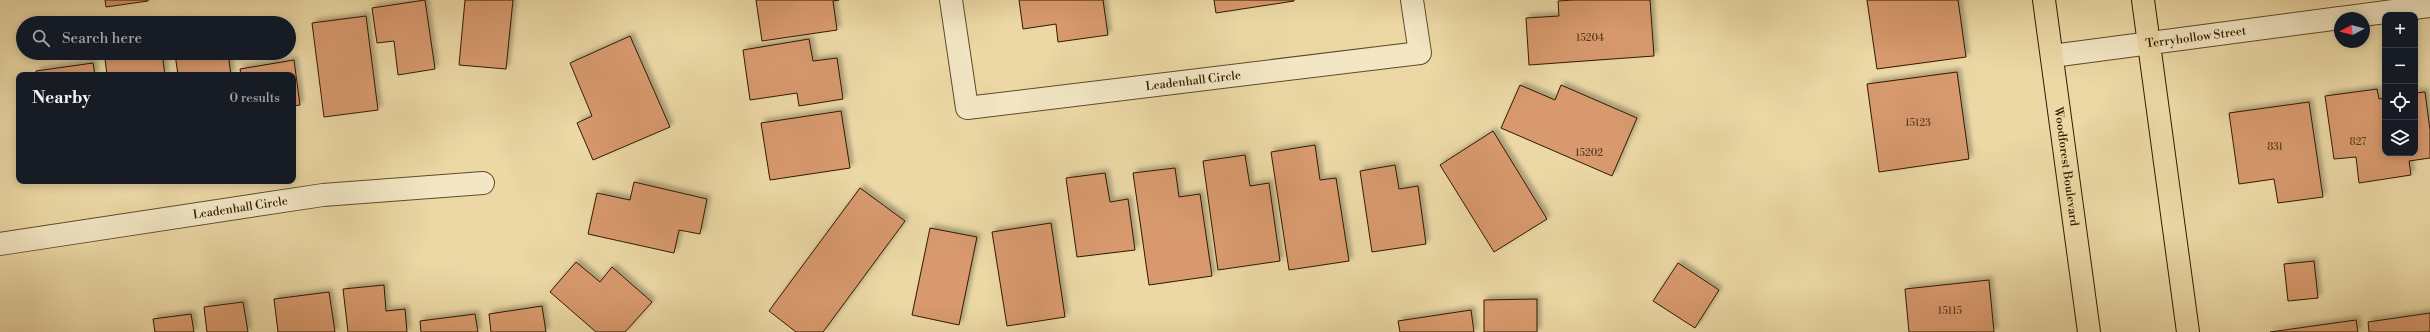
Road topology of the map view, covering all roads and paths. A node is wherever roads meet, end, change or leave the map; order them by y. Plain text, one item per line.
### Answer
1 (951, 0) edge
2 (1412, 0) edge
3 (2044, 0) edge
4 (2143, 0) edge
5 (2430, 6) edge
6 (2370, 14) edge
7 (2334, 19) edge
8 (2149, 44) junction
9 (2052, 56) junction
10 (483, 183) dead end
11 (0, 244) edge
12 (2089, 332) edge
13 (2188, 332) edge

1 - 2 street, Leadenhall Circle
3 - 9 main road, Woodforest Boulevard
4 - 8 main road
5 - 6 street, Terryhollow Street
7 - 8 street, Terryhollow Street
8 - 9 street, Terryhollow Street
8 - 13 main road
9 - 12 main road, Woodforest Boulevard
10 - 11 street, Leadenhall Circle

